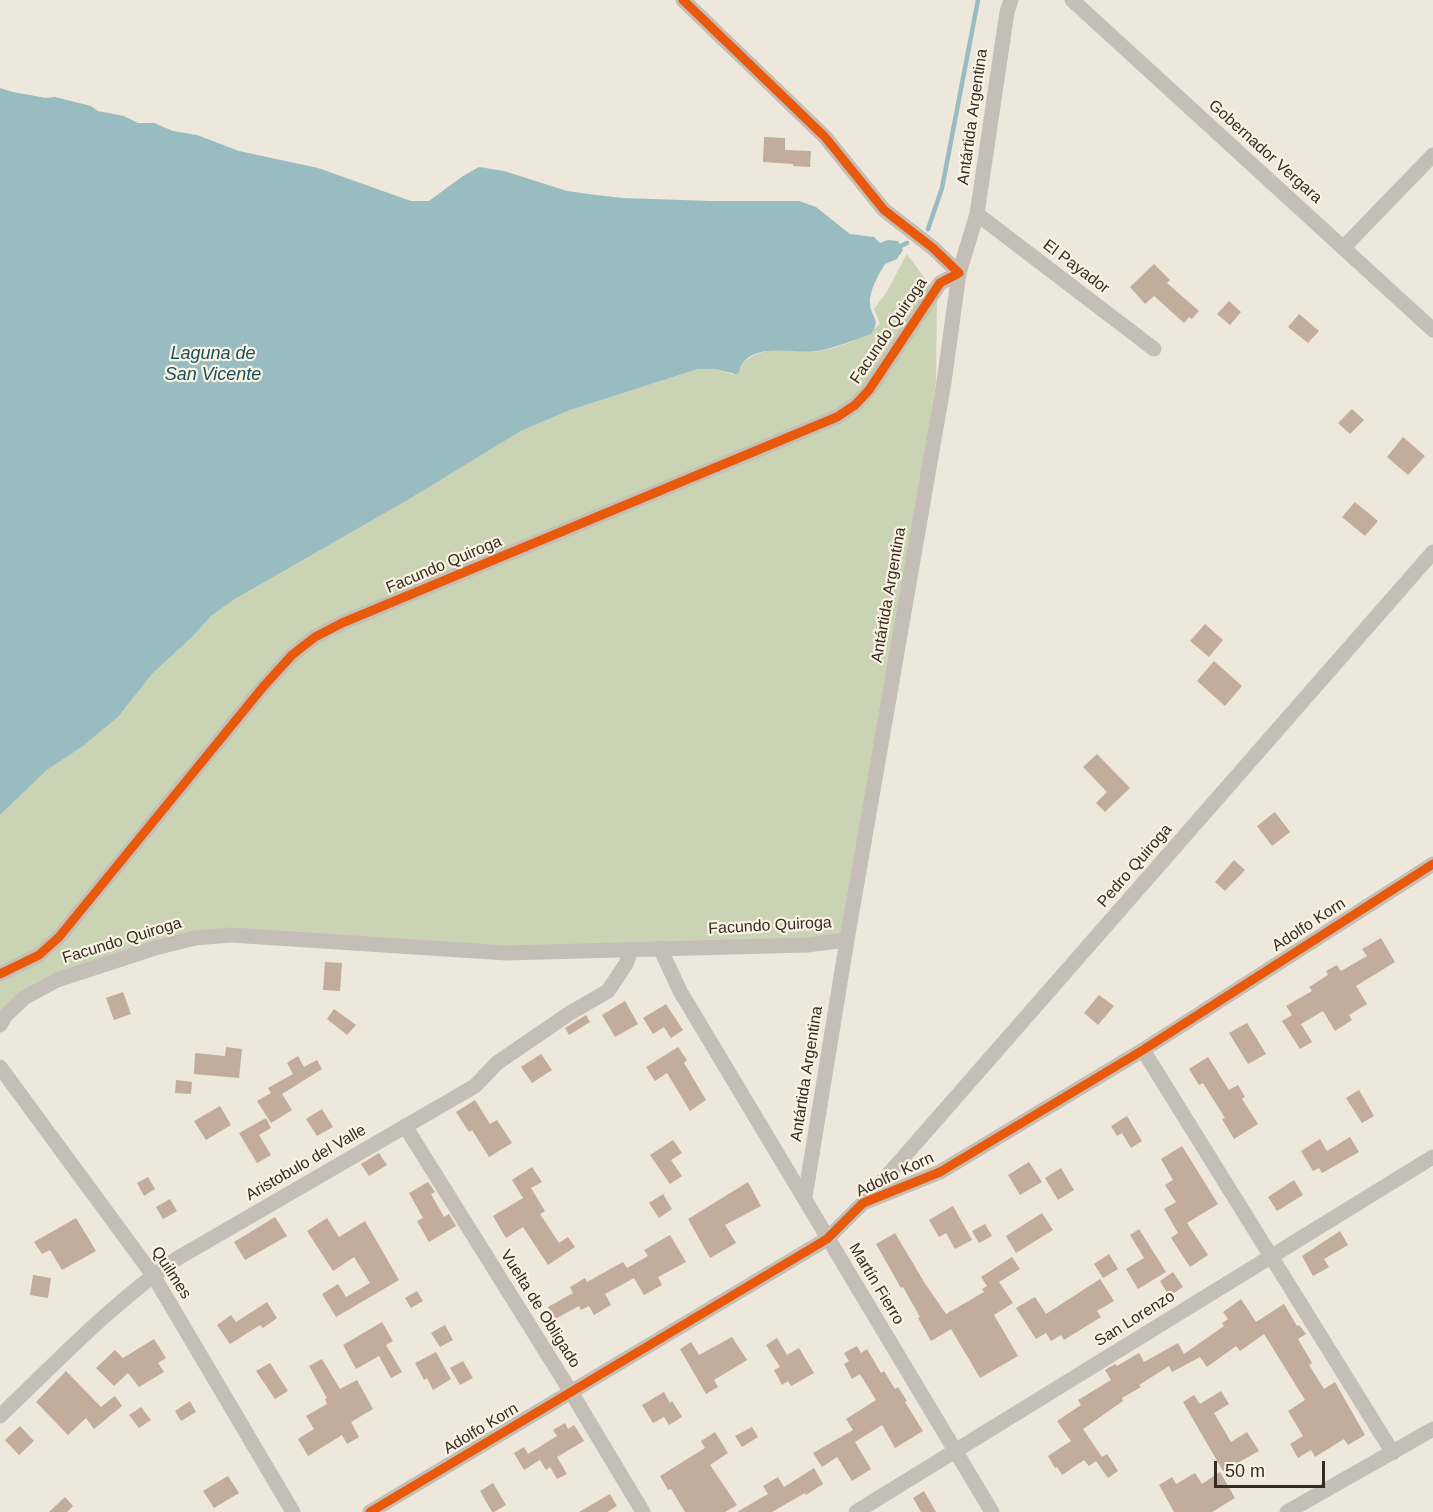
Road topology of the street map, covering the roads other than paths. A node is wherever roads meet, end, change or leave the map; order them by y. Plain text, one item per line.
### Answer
1 (683, 0) edge
2 (1011, 0) edge
3 (1072, 0) edge
4 (1433, 155) edge
5 (977, 214) junction
6 (1343, 248) junction
7 (959, 273) junction
8 (1433, 330) edge
9 (1154, 349) dead end
10 (1433, 552) edge
11 (1433, 864) edge
12 (847, 939) junction
13 (660, 948) junction
14 (631, 950) junction
15 (0, 974) edge
16 (0, 1025) edge
17 (1143, 1050) junction
18 (0, 1067) edge
19 (405, 1126) junction
20 (1433, 1157) edge
21 (805, 1197) junction
22 (863, 1203) junction
23 (828, 1239) junction
24 (1271, 1255) junction
25 (153, 1275) junction
26 (571, 1392) junction
27 (0, 1416) edge
28 (1433, 1430) edge
29 (954, 1452) junction
30 (1393, 1453) junction
31 (293, 1512) edge
32 (370, 1512) edge
33 (644, 1512) edge
34 (856, 1512) edge
35 (992, 1512) edge
36 (1287, 1512) edge

1 - 7 street
2 - 5 street, Antártida Argentina
3 - 6 street, Gobernador Vergara
4 - 6 street
5 - 7 street, Antártida Argentina
5 - 9 street, El Payador
6 - 8 street, Gobernador Vergara
7 - 12 street, Antártida Argentina
7 - 15 street, Facundo Quiroga
10 - 22 street, Pedro Quiroga
11 - 17 street, Adolfo Korn
12 - 13 street, Facundo Quiroga
12 - 21 street, Antártida Argentina
13 - 14 street, Facundo Quiroga
13 - 21 street, Martín Fierro
14 - 16 street, Facundo Quiroga
14 - 19 street, Aristobulo del Valle
17 - 22 street, Adolfo Korn
17 - 24 street
18 - 25 street, Quilmes
19 - 25 street, Aristobulo del Valle
19 - 26 street, Vuelta de Obligado
20 - 24 street, San Lorenzo
21 - 23 street, Martín Fierro
22 - 23 street, Adolfo Korn
23 - 26 street, Adolfo Korn
23 - 29 street, Martín Fierro
24 - 29 street, San Lorenzo
24 - 30 street
25 - 27 street, Aristobulo del Valle
25 - 31 street, Quilmes
26 - 32 street, Adolfo Korn
26 - 33 street, Vuelta de Obligado
28 - 30 street
29 - 34 street, San Lorenzo
29 - 35 street, Martín Fierro
30 - 36 street

